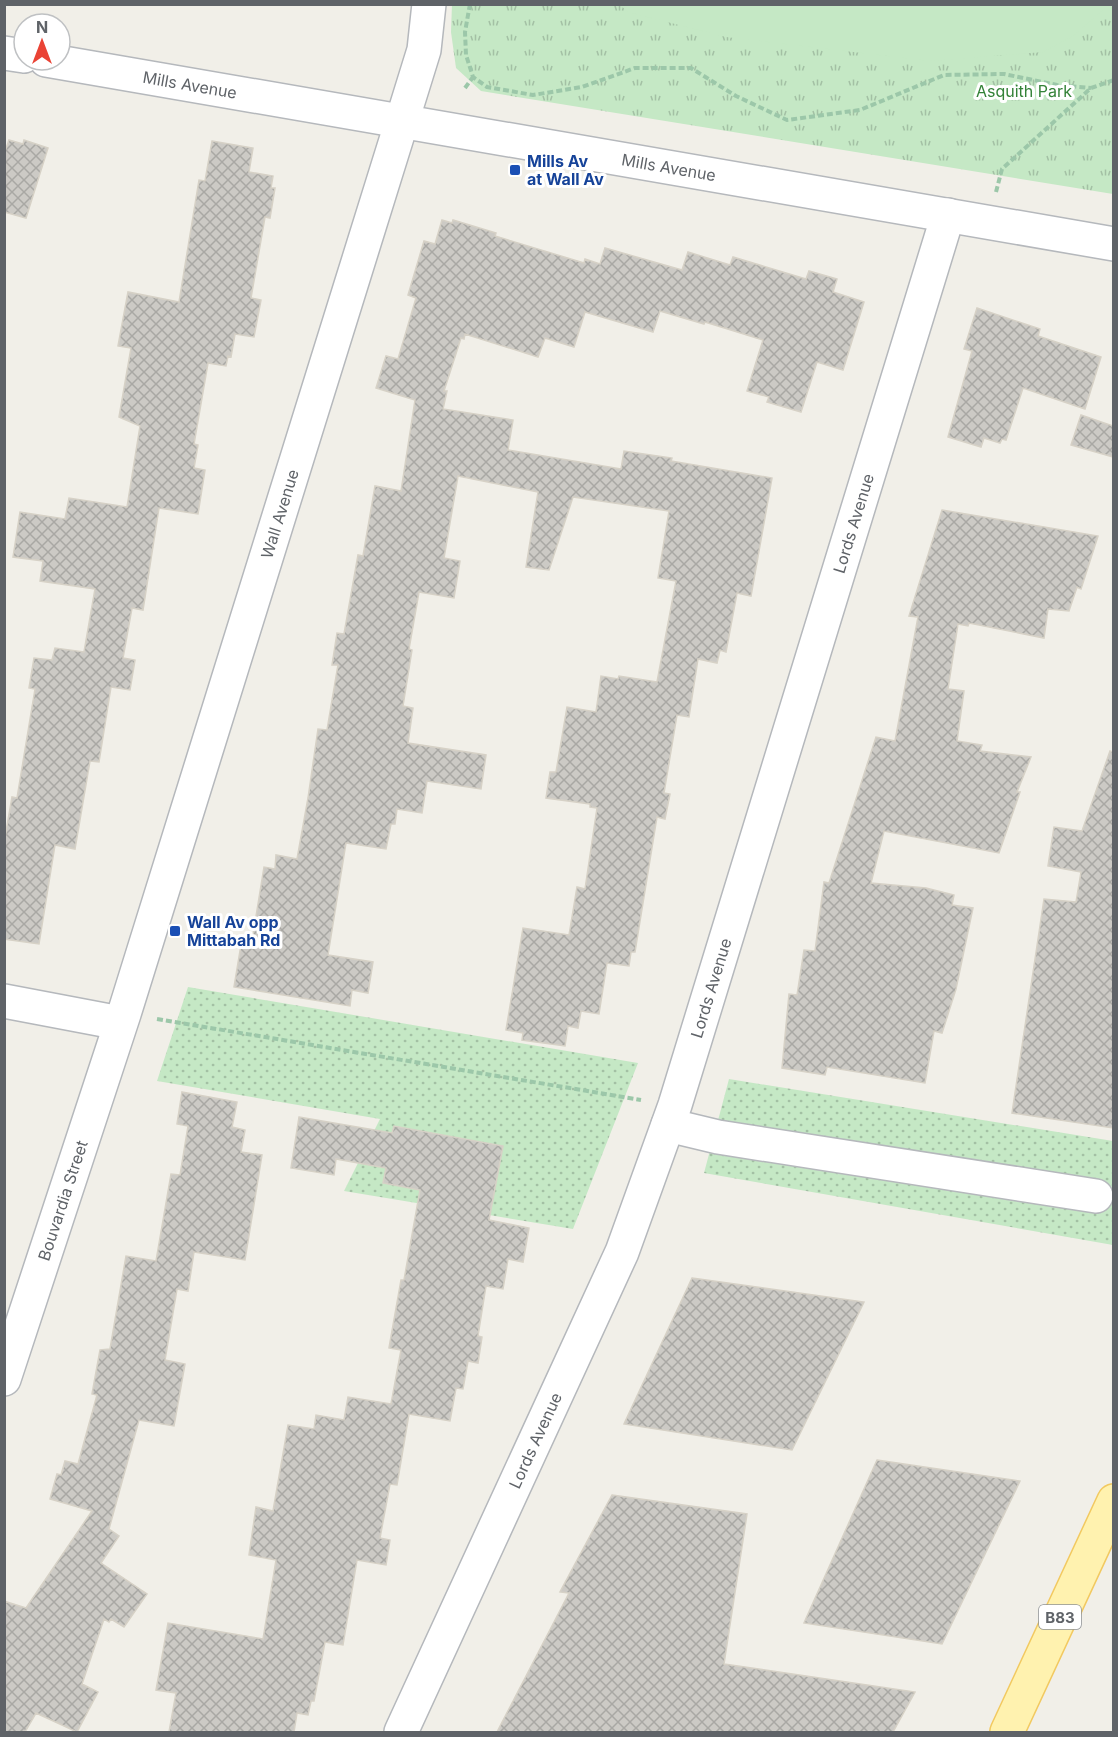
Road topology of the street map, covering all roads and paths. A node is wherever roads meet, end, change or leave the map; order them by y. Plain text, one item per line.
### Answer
1 (429, 4) edge
2 (470, 4) edge
3 (72, 64) edge
4 (473, 76) junction
5 (1113, 80) edge
6 (465, 88) dead end
7 (1091, 88) junction
8 (402, 121) junction
9 (948, 215) junction
10 (988, 222) junction
11 (1113, 244) edge
12 (4, 1001) edge
13 (122, 1018) junction
14 (671, 1115) junction
15 (1096, 1196) dead end
16 (4, 1379) edge
17 (1113, 1501) edge
18 (401, 1732) edge
19 (1007, 1732) edge

1 - 8 street, Wall Avenue
2 - 4 path
3 - 8 street, Mills Avenue
4 - 6 path
4 - 7 path
5 - 7 path
7 - 10 path
8 - 9 street, Mills Avenue
8 - 13 street, Wall Avenue
9 - 10 street, Mills Avenue
9 - 14 street, Lords Avenue
10 - 11 street, Mills Avenue
12 - 13 street
13 - 14 path
13 - 16 street, Bouvardia Street
14 - 15 street
14 - 18 street, Lords Avenue
17 - 19 main road, B83

